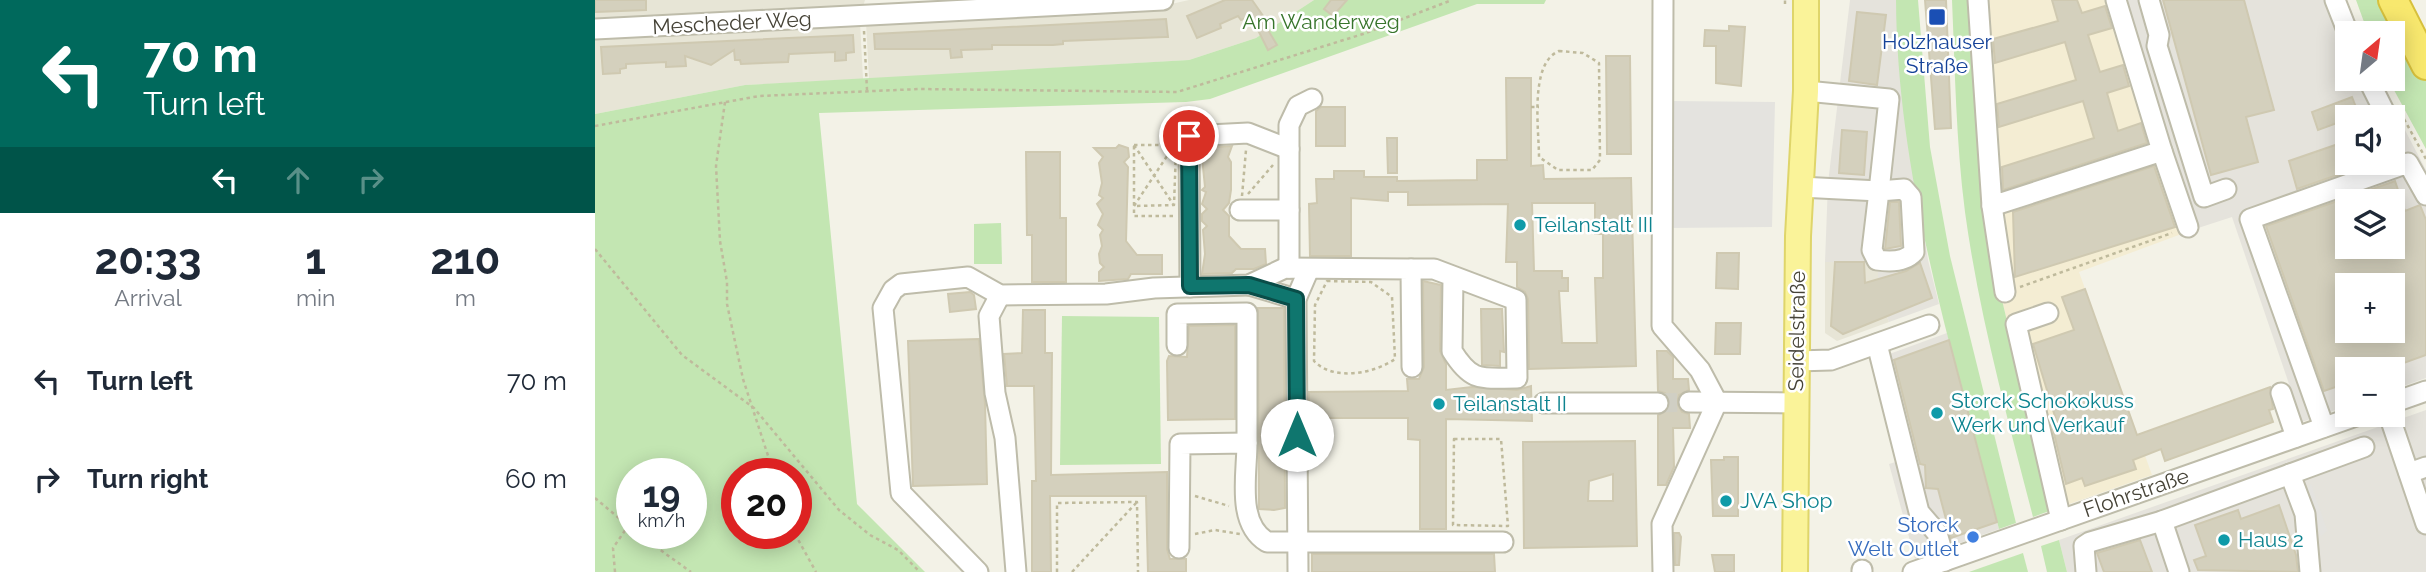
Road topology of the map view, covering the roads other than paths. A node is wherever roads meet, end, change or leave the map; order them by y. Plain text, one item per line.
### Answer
1 (1163, 0) edge
2 (1663, 0) edge
3 (1823, 0) edge
4 (1978, 0) edge
5 (2116, 0) edge
6 (2149, 0) edge
7 (2335, 0) edge
8 (2393, 0) edge
9 (1792, 1) edge
10 (2343, 21) edge
11 (595, 29) edge
12 (2426, 65) edge
13 (1806, 91) junction
14 (1312, 99) dead end
15 (1288, 148) junction
16 (2162, 151) junction
17 (1800, 187) junction
18 (2226, 189) dead end
19 (2426, 195) edge
20 (1992, 206) junction
21 (1240, 210) dead end
22 (1289, 210) junction
23 (2188, 227) road end
24 (1299, 269) junction
25 (1411, 269) junction
26 (1453, 278) junction
27 (1249, 285) junction
28 (1190, 286) junction
29 (2013, 290) road end
30 (1000, 295) junction
31 (1296, 299) junction
32 (2048, 313) dead end
33 (1929, 325) dead end
34 (1877, 344) junction
35 (1177, 345) dead end
36 (1797, 361) junction
37 (1412, 367) dead end
38 (2426, 391) edge
39 (2281, 393) dead end
40 (2405, 398) edge
41 (1689, 402) tunnel mouth
42 (1717, 402) junction
43 (1544, 403) dead end
44 (1658, 403) tunnel mouth
45 (1796, 403) junction
46 (2335, 423) edge
47 (2395, 427) edge
48 (2310, 432) junction
49 (1247, 443) junction
50 (2364, 447) dead end
51 (2320, 463) junction
52 (2417, 470) edge
53 (2291, 474) junction
54 (2061, 520) junction
55 (2162, 521) junction
56 (2426, 524) edge
57 (1503, 542) dead end
58 (1298, 543) junction
59 (1179, 545) road end
60 (1945, 561) junction
61 (978, 572) edge
62 (1016, 572) edge
63 (1298, 572) edge
64 (1663, 572) edge
65 (1795, 572) edge
66 (1913, 572) edge
67 (2086, 572) edge
68 (2179, 572) edge
69 (2310, 572) edge

1 - 11 street, Mescheder Weg
2 - 42 street
3 - 13 main road, Seidelstraße
4 - 20 street
5 - 16 street
6 - 18 street
7 - 10 street
8 - 12 highway
9 - 13 main road, Seidelstraße
13 - 17 main road, Seidelstraße
13 - 17 street
14 - 15 street
15 - 22 street
15 - 28 street
16 - 20 street
16 - 23 street
17 - 36 main road, Seidelstraße
19 - 48 street
20 - 29 street
21 - 22 street
22 - 24 street
24 - 25 street
24 - 27 street
24 - 31 street
25 - 26 street
25 - 37 street
26 - 26 street
27 - 28 street
27 - 31 street
28 - 30 street
30 - 61 street
30 - 62 street
31 - 58 street
32 - 54 street
33 - 34 street
34 - 36 street
34 - 60 street
35 - 49 street
36 - 45 main road, Seidelstraße
38 - 40 street
39 - 48 street
41 - 42 street
42 - 45 street
42 - 64 street
43 - 44 street
45 - 65 main road, Seidelstraße
46 - 48 street, Flohrstraße
47 - 52 street
48 - 51 street
48 - 54 street, Flohrstraße
49 - 58 street
49 - 59 street
50 - 51 street
51 - 53 street
52 - 56 street
53 - 55 street
53 - 69 street
54 - 60 street, Flohrstraße
55 - 67 street
55 - 68 street
57 - 58 street
58 - 63 street
60 - 66 street, Flohrstraße

